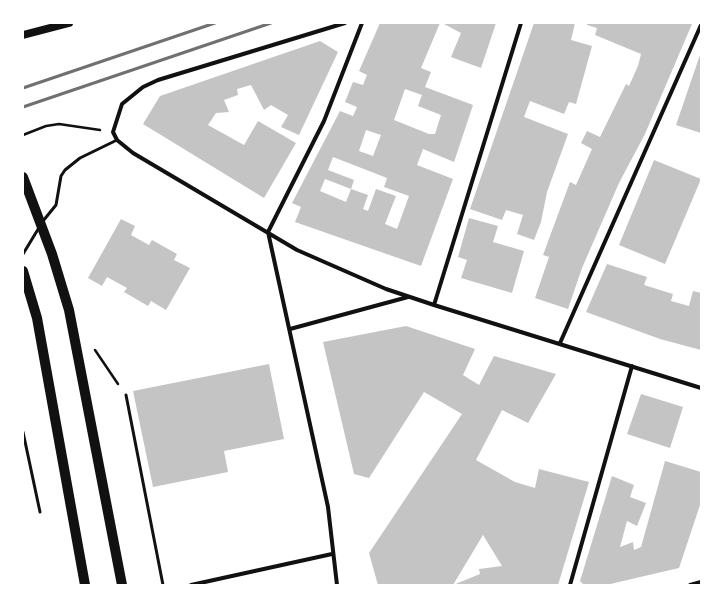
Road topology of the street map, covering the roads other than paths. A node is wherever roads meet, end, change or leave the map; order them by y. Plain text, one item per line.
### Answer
1 (69, 23) edge
2 (345, 23) edge
3 (362, 23) edge
4 (521, 23) edge
5 (701, 25) edge
6 (23, 35) edge
7 (116, 140) junction
8 (23, 177) edge
9 (268, 232) junction
10 (23, 254) edge
11 (23, 271) edge
12 (408, 297) junction
13 (434, 305) junction
14 (290, 329) junction
15 (560, 343) junction
16 (632, 366) junction
17 (701, 388) edge
18 (126, 395) dead end
19 (23, 432) edge
20 (40, 512) dead end
21 (332, 554) junction
22 (701, 576) edge
23 (700, 583) edge
24 (85, 585) edge
25 (122, 585) edge
26 (163, 585) edge
27 (190, 585) edge
28 (337, 585) edge
29 (570, 585) edge
30 (690, 585) edge

1 - 6 main road
2 - 7 street
3 - 9 street
4 - 13 street
5 - 15 street
7 - 9 street
7 - 10 lane
8 - 25 main road
9 - 12 street
9 - 14 street
11 - 24 main road
12 - 13 street
12 - 14 street
13 - 15 street
14 - 21 street
15 - 16 street
16 - 17 street
16 - 29 street
18 - 26 lane
19 - 20 lane
21 - 27 street
21 - 28 street
22 - 23 street
23 - 30 street

